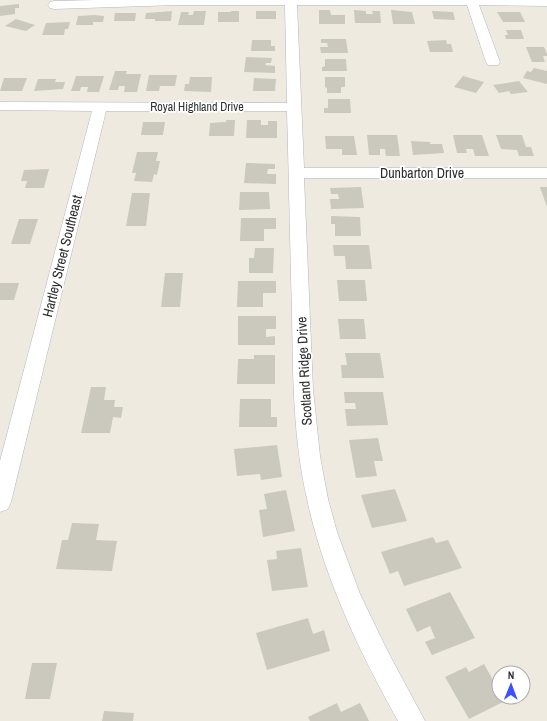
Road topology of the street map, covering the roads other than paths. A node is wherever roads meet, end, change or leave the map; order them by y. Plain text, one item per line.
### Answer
1 (291, 1) edge
2 (471, 1) junction
3 (547, 2) edge
4 (54, 6) dead end
5 (493, 62) dead end
6 (0, 106) edge
7 (100, 106) junction
8 (294, 107) junction
9 (296, 173) junction
10 (547, 173) edge
11 (0, 502) edge
12 (412, 721) edge

1 - 2 street
1 - 4 street
1 - 8 street, Scotland Ridge Drive
2 - 3 street
2 - 5 street
6 - 7 street
7 - 8 street, Royal Highland Drive
7 - 11 street, Hartley Street Southeast
8 - 9 street, Scotland Ridge Drive
9 - 10 street, Dunbarton Drive
9 - 12 street, Scotland Ridge Drive

